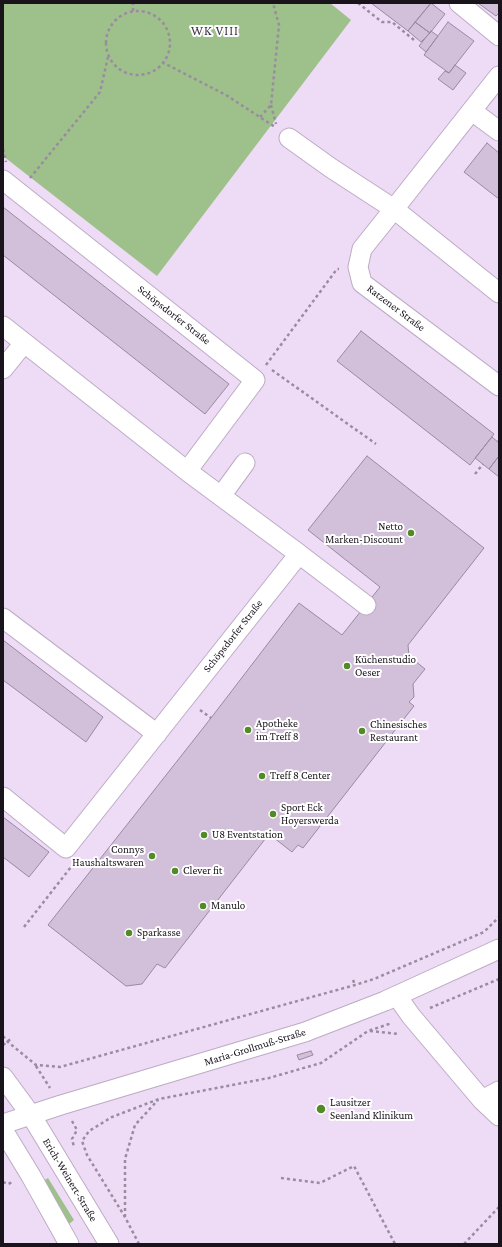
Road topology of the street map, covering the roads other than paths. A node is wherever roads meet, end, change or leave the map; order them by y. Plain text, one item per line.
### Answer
1 (459, 3) edge
2 (499, 36) edge
3 (499, 76) edge
4 (472, 111) junction
5 (499, 131) edge
6 (283, 133) road end
7 (5, 172) edge
8 (394, 209) junction
9 (499, 292) edge
10 (3, 326) edge
11 (24, 343) junction
12 (3, 369) edge
13 (499, 386) edge
14 (245, 463) dead end
15 (187, 471) junction
16 (220, 496) junction
17 (299, 554) junction
18 (366, 605) dead end
19 (3, 618) edge
20 (157, 734) junction
21 (3, 797) edge
22 (499, 949) edge
23 (397, 996) junction
24 (3, 1078) edge
25 (499, 1091) edge
26 (482, 1100) junction
27 (31, 1115) junction
28 (499, 1116) edge
29 (3, 1124) edge
30 (3, 1130) edge
31 (69, 1244) edge
32 (109, 1244) edge

1 - 2 street
3 - 4 street
4 - 5 street
4 - 8 street
6 - 8 street
7 - 15 street, Schöpsdorfer Straße
8 - 9 street
8 - 13 street, Ratzener Straße
10 - 11 street
11 - 12 street
11 - 15 street
14 - 16 street
15 - 16 street
16 - 17 street
17 - 18 street
17 - 20 street, Schöpsdorfer Straße
19 - 20 street
20 - 21 street, Schöpsdorfer Straße
22 - 23 street, Maria-Grollmuß-Straße
23 - 26 street
23 - 27 street, Maria-Grollmuß-Straße
24 - 27 street, Erich-Weinert-Straße
25 - 26 street
26 - 28 street
27 - 29 street, Maria-Grollmuß-Straße
27 - 32 street, Erich-Weinert-Straße
30 - 31 street

